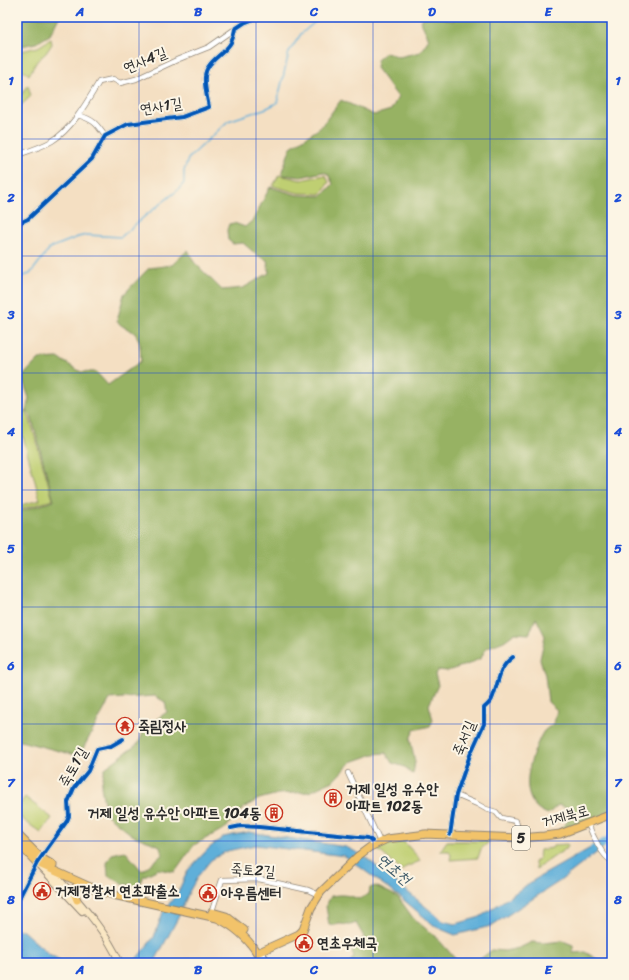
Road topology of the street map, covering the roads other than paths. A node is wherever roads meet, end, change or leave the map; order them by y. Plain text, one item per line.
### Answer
1 (259, 17) edge
2 (235, 29) junction
3 (78, 115) junction
4 (105, 136) junction
5 (17, 154) edge
6 (17, 224) edge
7 (513, 657) dead end
8 (123, 739) dead end
9 (349, 772) dead end
10 (456, 795) junction
11 (612, 814) edge
12 (588, 824) junction
13 (231, 828) dead end
14 (17, 834) edge
15 (450, 835) junction
16 (520, 838) junction
17 (17, 842) edge
18 (376, 842) junction
19 (39, 860) junction
20 (612, 862) edge
21 (49, 868) junction
22 (89, 887) junction
23 (317, 895) junction
24 (77, 900) junction
25 (17, 902) edge
26 (160, 903) junction
27 (211, 914) junction
28 (258, 951) junction
29 (117, 962) edge
30 (262, 963) edge
31 (268, 963) edge

1 - 2 street
2 - 3 street, 연사4길
2 - 4 street, 연사1길
3 - 4 street
3 - 5 street, 연사4길
4 - 6 street
7 - 10 street, 죽서길
8 - 19 street, 죽토1길
9 - 18 street
10 - 15 street, 죽서길
10 - 16 street
11 - 12 main road, 거제북로 / 5
12 - 16 main road, 거제북로 / 5
12 - 20 street
13 - 18 street
14 - 19 main road
15 - 16 main road, 거제북로 / 5
15 - 18 main road, 거제북로 / 5
17 - 19 main road
18 - 23 main road
19 - 21 main road
19 - 25 street, 죽토1길
19 - 26 main road
19 - 29 main road
21 - 22 main road
21 - 24 main road
22 - 24 main road
22 - 26 main road
23 - 27 street, 죽토2길
23 - 28 main road
24 - 29 main road
26 - 27 main road
27 - 28 main road
28 - 30 street
28 - 31 street

